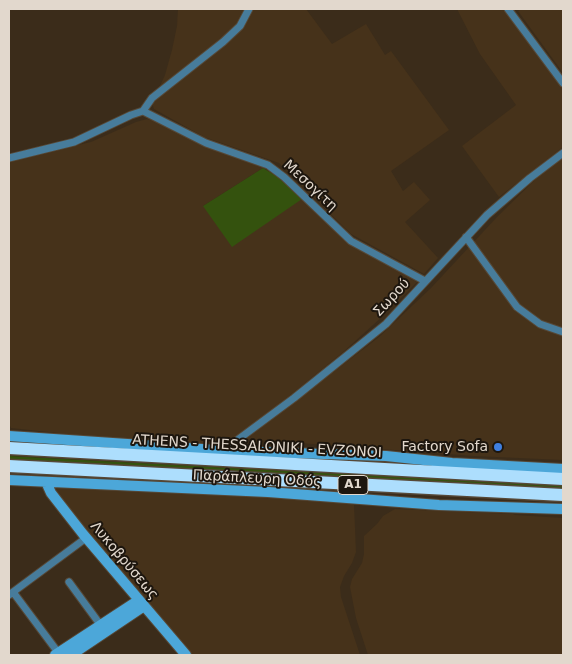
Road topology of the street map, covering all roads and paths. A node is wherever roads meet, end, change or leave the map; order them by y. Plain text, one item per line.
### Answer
1 (249, 9) edge
2 (508, 9) edge
3 (563, 83) edge
4 (143, 111) junction
5 (563, 153) edge
6 (9, 158) edge
7 (466, 238) junction
8 (425, 280) junction
9 (563, 332) edge
10 (10, 438) edge
11 (230, 451) junction
12 (9, 466) edge
13 (563, 469) edge
14 (563, 478) edge
15 (9, 480) edge
16 (46, 482) junction
17 (563, 495) edge
18 (563, 509) edge
19 (86, 538) junction
20 (69, 582) dead end
21 (11, 594) edge
22 (142, 603) junction
23 (103, 628) junction
24 (58, 654) edge
25 (73, 654) edge
26 (186, 655) edge

1 - 4 street
2 - 3 street
4 - 6 street
4 - 8 street, Μεσογίτη
5 - 7 street, Σωρού
7 - 8 street, Σωρού
7 - 9 street
8 - 11 street, Σωρού
10 - 11 street, Παράπλευρη Οδός
10 - 14 highway, ATHENS - THESSALONIKI - EVZONOI / Α1
11 - 13 street, Παράπλευρη Οδός
12 - 17 highway, Α1
15 - 16 street, Παράπλευρη Οδός
16 - 18 street, Παράπλευρη Οδός
16 - 19 street, Λυκοβρύσεως
19 - 21 street
19 - 22 street, Λυκοβρύσεως
20 - 23 street
21 - 24 street
22 - 23 street
22 - 26 street, Λυκοβρύσεως
23 - 24 street
23 - 25 street

